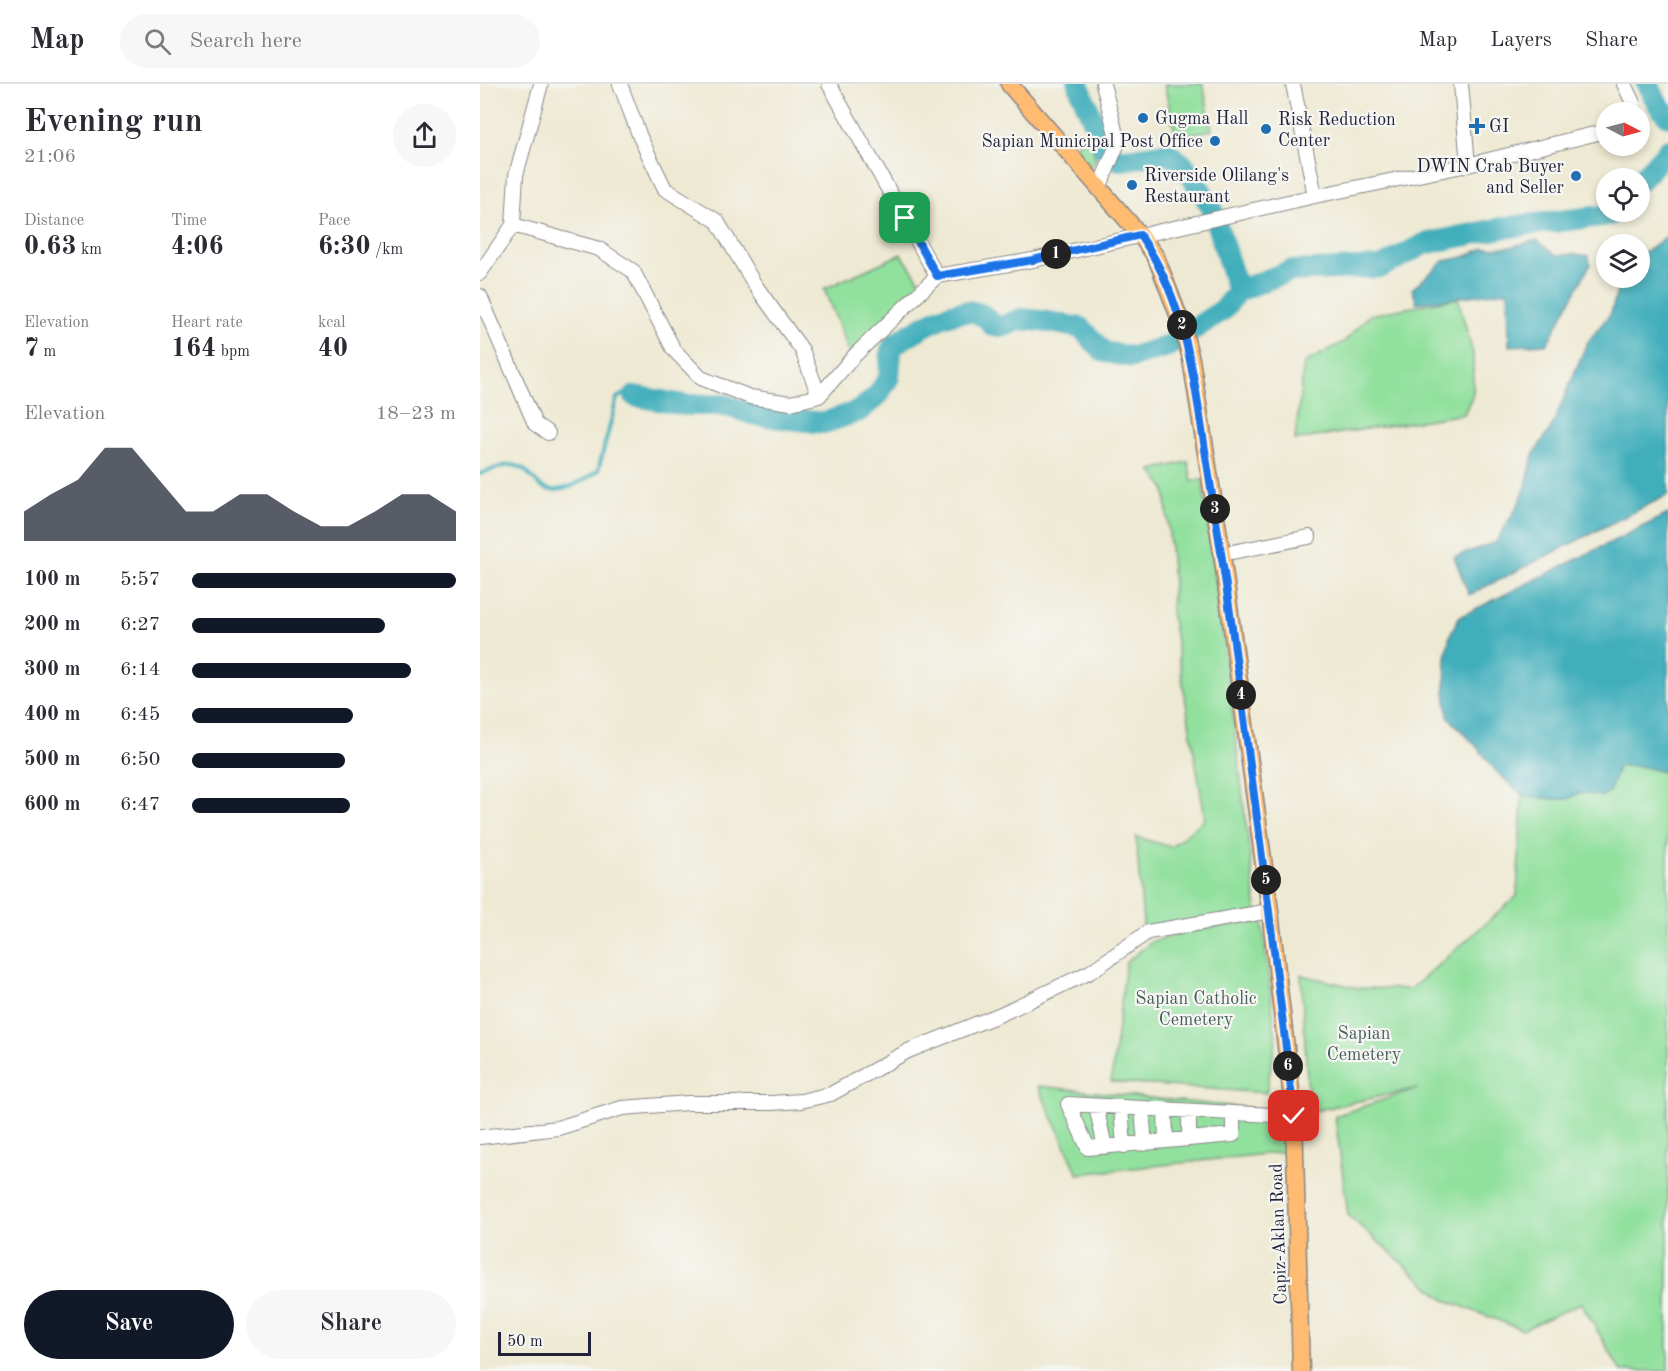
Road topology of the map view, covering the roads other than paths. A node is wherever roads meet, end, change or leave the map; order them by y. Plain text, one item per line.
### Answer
1 (541, 84) edge
2 (620, 84) edge
3 (829, 84) edge
4 (1009, 84) edge
5 (1103, 84) edge
6 (1293, 84) edge
7 (1461, 84) edge
8 (1624, 84) edge
9 (1633, 102) edge
10 (1596, 133) edge
11 (1468, 165) junction
12 (1099, 188) junction
13 (1315, 196) junction
14 (513, 225) junction
15 (1140, 235) junction
16 (480, 273) edge
17 (937, 276) junction
18 (480, 296) edge
19 (819, 396) junction
20 (548, 433) dead end
21 (1309, 537) dead end
22 (1222, 554) junction
23 (1270, 911) junction
24 (1096, 1106) junction
25 (1121, 1108) junction
26 (1142, 1109) junction
27 (1165, 1110) junction
28 (1188, 1111) junction
29 (1208, 1112) junction
30 (1233, 1113) junction
31 (1294, 1116) junction
32 (480, 1137) edge
33 (1208, 1138) junction
34 (1189, 1139) junction
35 (1166, 1141) junction
36 (1145, 1144) junction
37 (1124, 1146) junction
38 (1105, 1147) junction
39 (1301, 1371) edge

1 - 14 street
2 - 19 street
3 - 17 street
4 - 12 main road, Capiz-Aklan Road
5 - 12 street
6 - 13 street
7 - 11 street
8 - 9 street
10 - 11 street
11 - 13 street
12 - 15 main road, Capiz-Aklan Road
13 - 15 street
14 - 16 street
14 - 19 street
15 - 17 street
15 - 22 main road, Capiz-Aklan Road
17 - 19 street
18 - 20 street
21 - 22 street
22 - 23 main road, Capiz-Aklan Road
23 - 31 main road, Capiz-Aklan Road
23 - 32 street
24 - 25 street
24 - 38 street
24 - 38 street
25 - 26 street
25 - 37 street
26 - 27 street
26 - 36 street
27 - 28 street
27 - 35 street
28 - 29 street
28 - 34 street
29 - 30 street
29 - 33 street
30 - 31 street
30 - 33 street
31 - 39 main road, Capiz-Aklan Road
33 - 34 street
34 - 35 street
35 - 36 street
36 - 37 street
37 - 38 street

